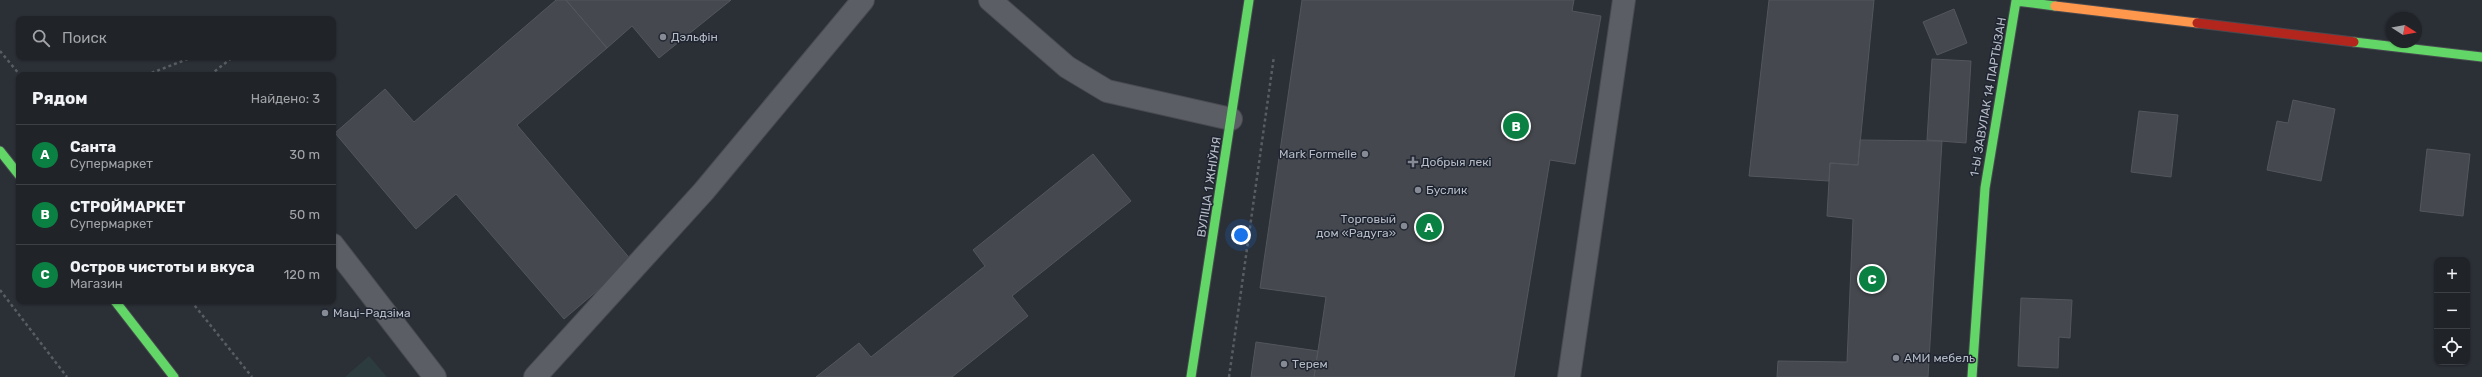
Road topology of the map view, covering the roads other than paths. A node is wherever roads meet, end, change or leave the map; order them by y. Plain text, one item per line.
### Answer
1 (863, 0) edge
2 (990, 0) edge
3 (1248, 0) edge
4 (1624, 0) edge
5 (2013, 0) edge
6 (2482, 57) edge
7 (1231, 119) junction
8 (0, 150) edge
9 (16, 171) edge
10 (336, 249) edge
11 (117, 304) edge
12 (174, 377) edge
13 (436, 377) edge
14 (535, 377) edge
15 (1191, 377) edge
16 (1569, 377) edge
17 (1972, 377) edge

1 - 14 lane
2 - 7 lane
3 - 7 street, ВУЛІЦА 1 ЖНІЎНЯ
4 - 16 lane
5 - 6 street, 1-Ы ЗАВУЛАК 14 ПАРТЫЗАН
5 - 17 street, 1-Ы ЗАВУЛАК 14 ПАРТЫЗАН
7 - 15 street, ВУЛІЦА 1 ЖНІЎНЯ
8 - 9 street
10 - 13 lane
11 - 12 street

